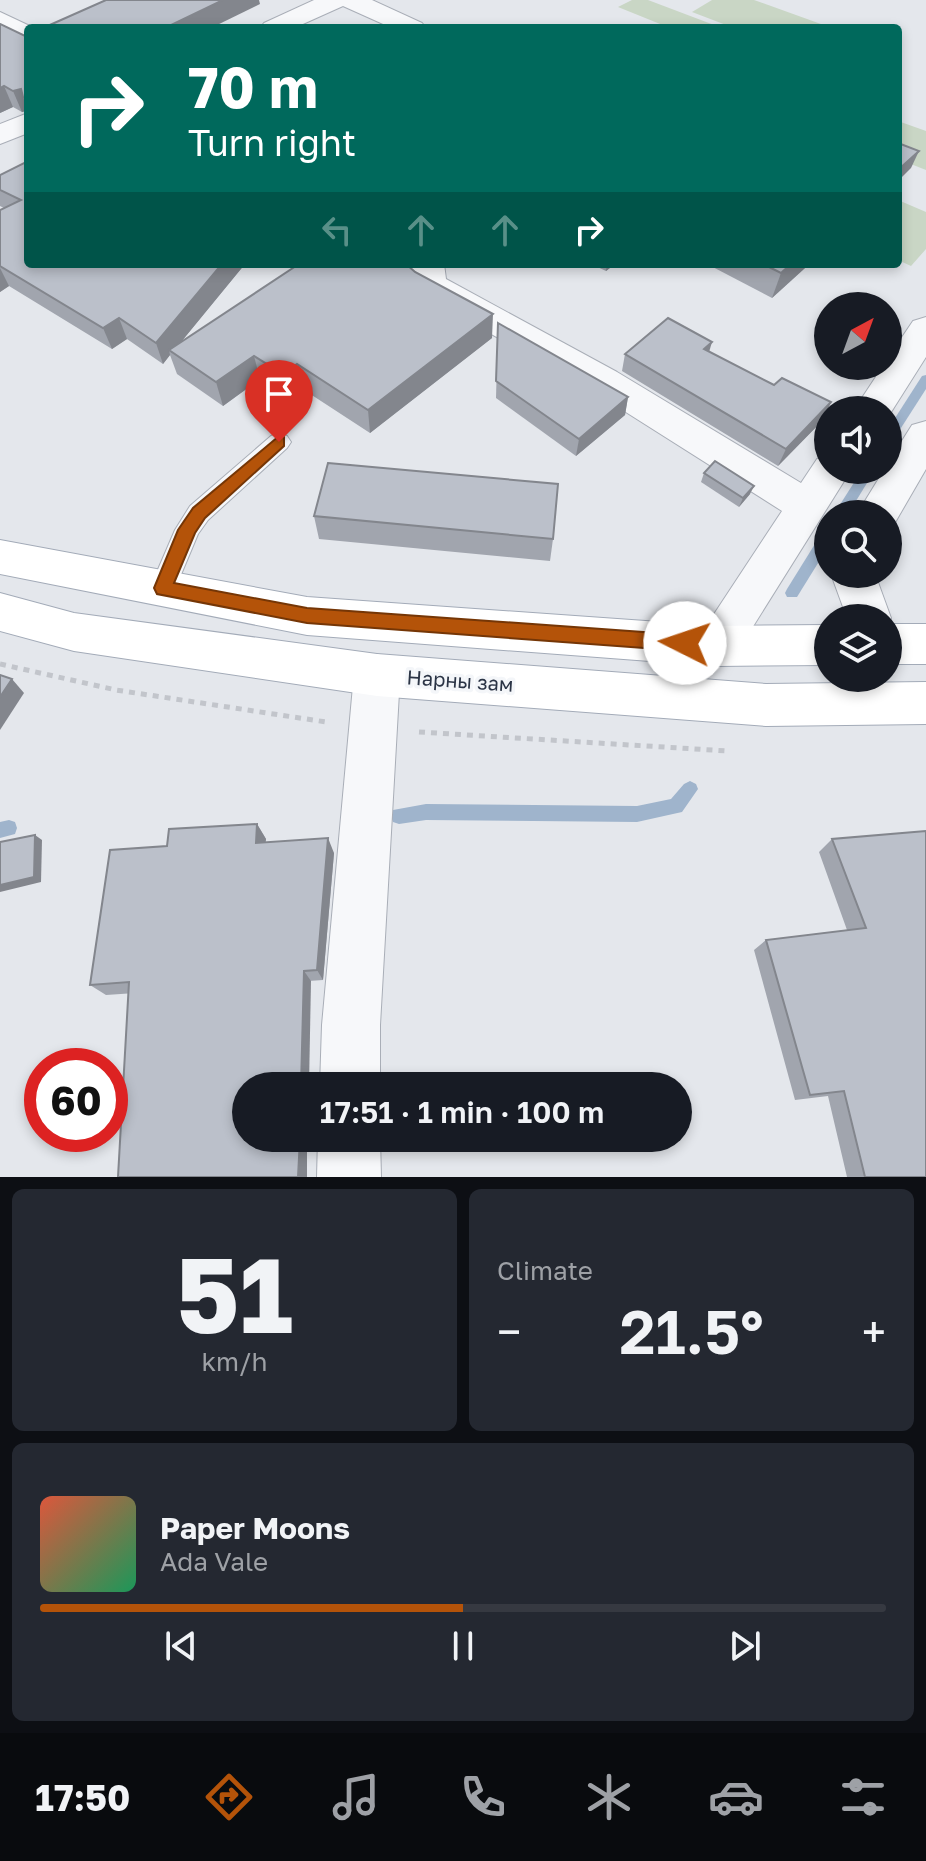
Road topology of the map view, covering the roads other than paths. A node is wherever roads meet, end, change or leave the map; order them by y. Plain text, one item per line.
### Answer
1 (270, 0) edge
2 (335, 0) edge
3 (351, 0) edge
4 (0, 20) edge
5 (283, 24) edge
6 (404, 24) edge
7 (24, 33) edge
8 (24, 124) edge
9 (0, 135) edge
10 (428, 268) edge
11 (926, 329) edge
12 (882, 396) edge
13 (926, 435) edge
14 (279, 442) dead end
15 (821, 484) edge
16 (887, 500) edge
17 (806, 506) junction
18 (0, 557) edge
19 (163, 588) junction
20 (0, 612) edge
21 (902, 644) edge
22 (926, 644) edge
23 (814, 645) edge
24 (716, 646) junction
25 (377, 675) junction
26 (926, 703) edge
27 (350, 1072) edge
28 (349, 1152) edge
29 (349, 1177) edge

1 - 5 street
2 - 5 street
3 - 6 street
4 - 7 street
8 - 9 street
10 - 17 street
11 - 12 street
13 - 16 street
14 - 19 lane
15 - 17 street
17 - 24 street
18 - 19 main road
19 - 24 main road
20 - 25 main road, Нарны зам
21 - 22 main road
23 - 24 main road
25 - 26 main road, Нарны зам
25 - 27 street
28 - 29 street

